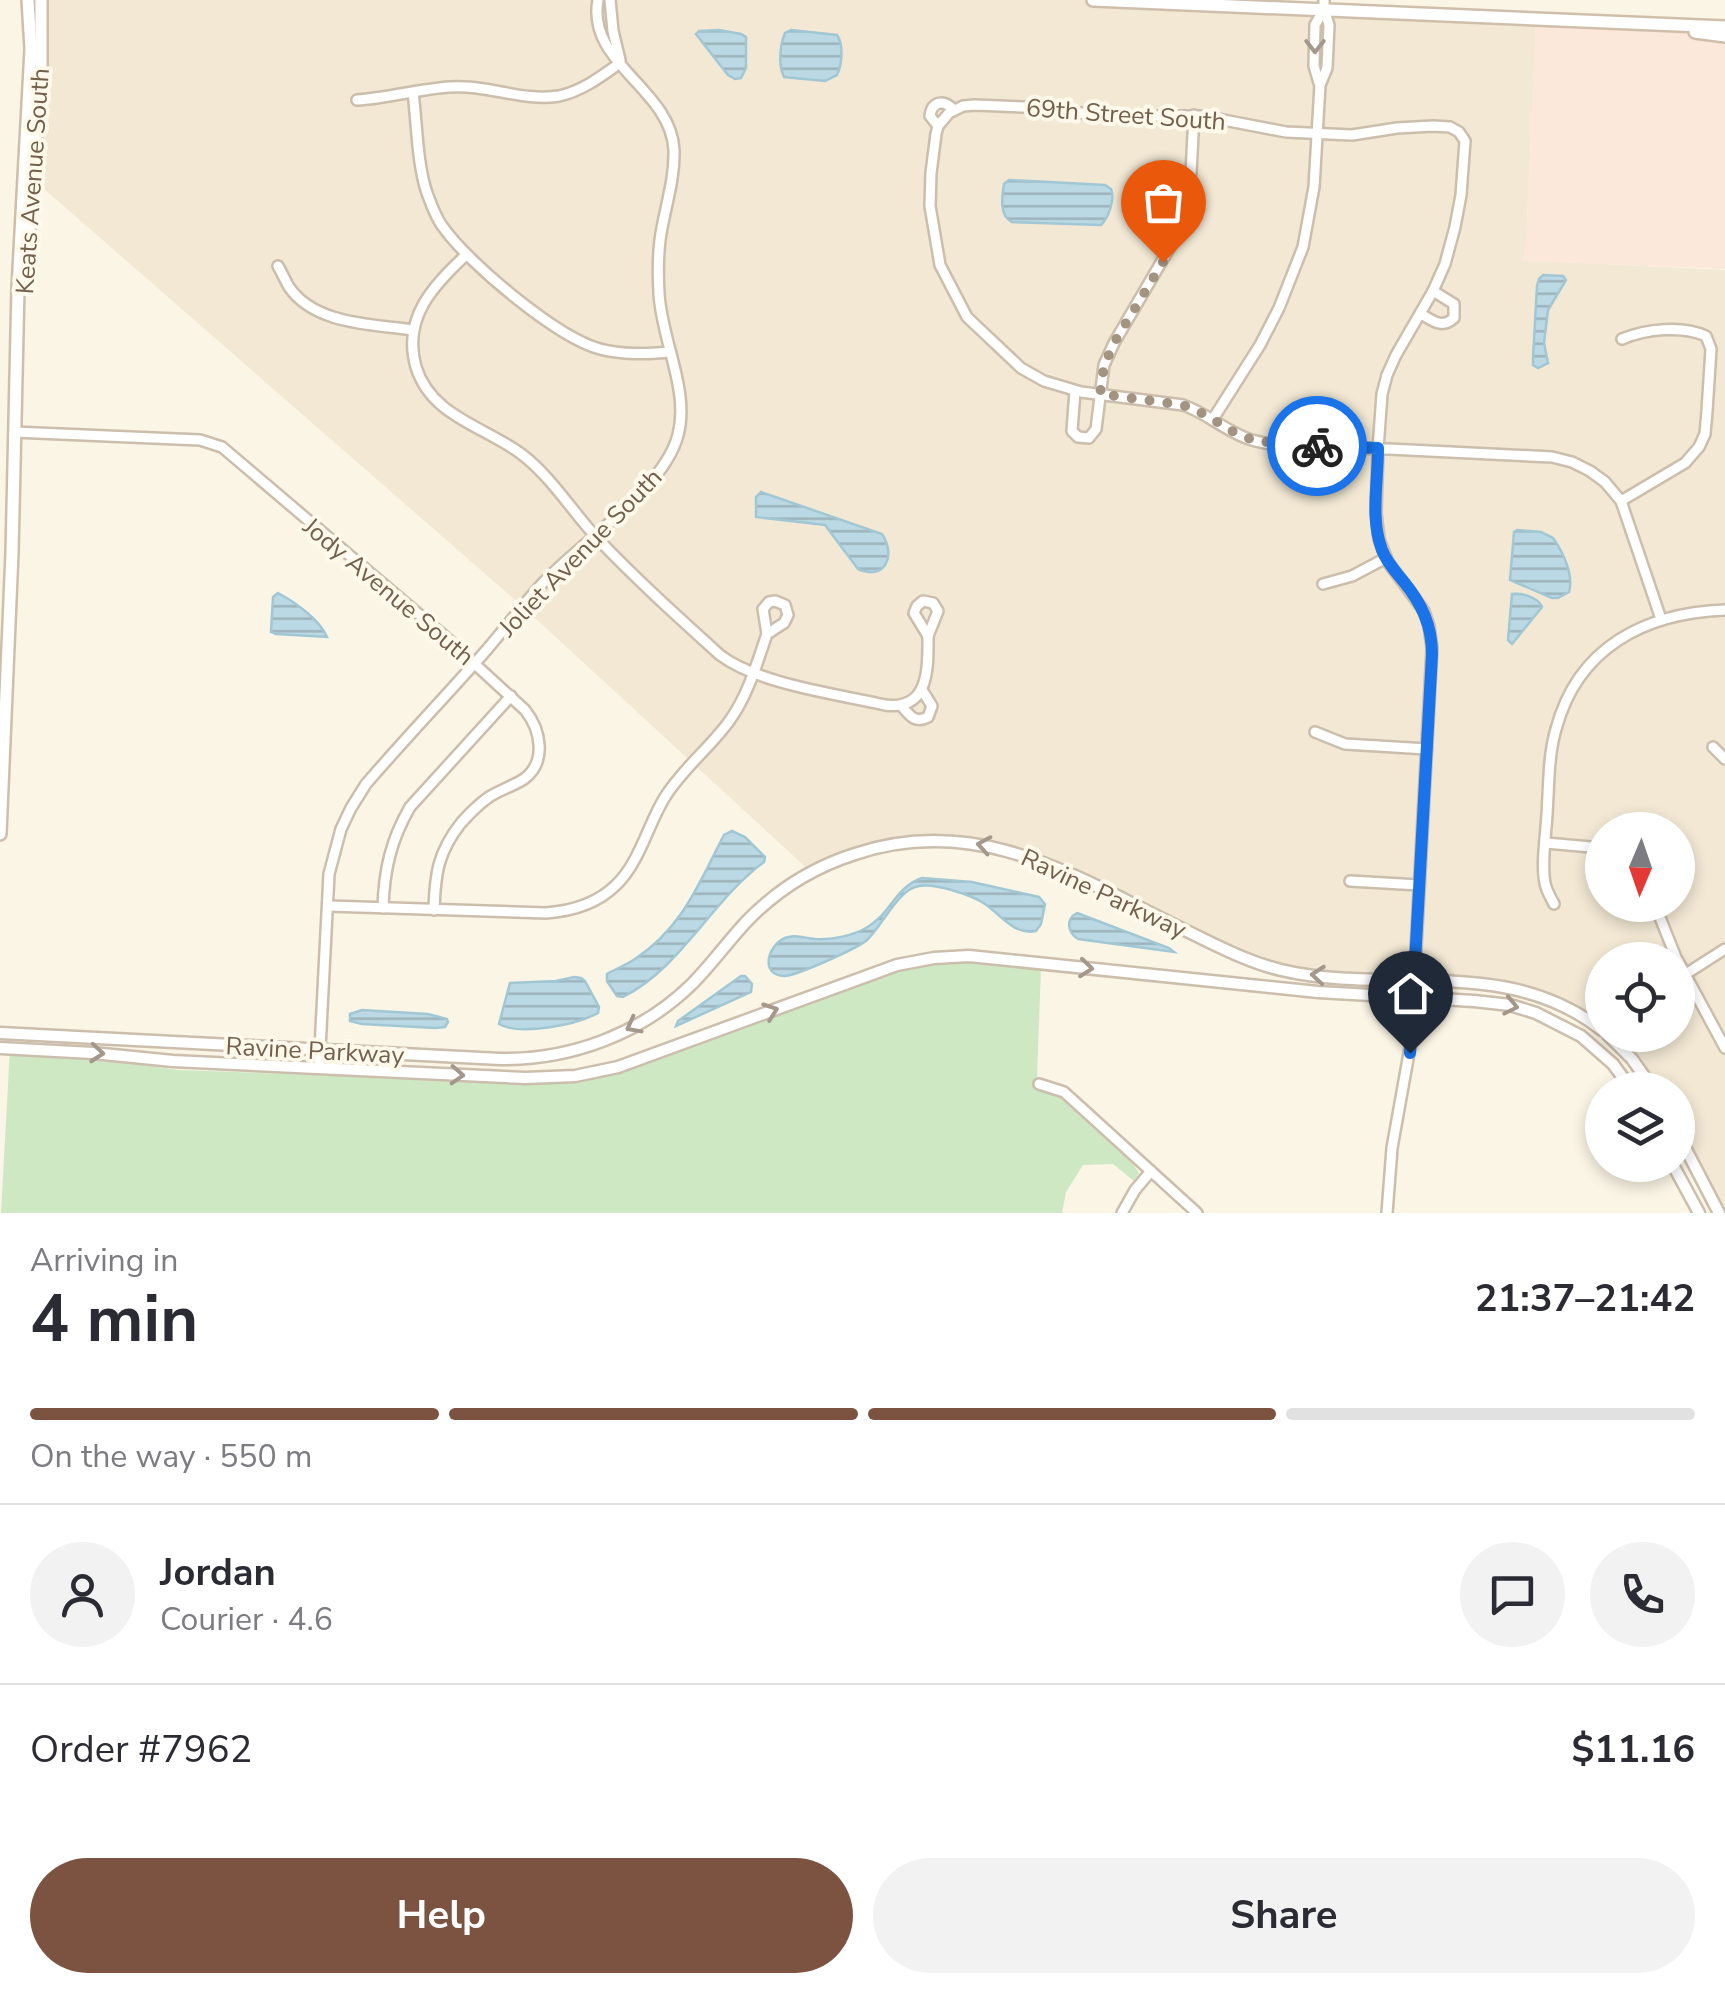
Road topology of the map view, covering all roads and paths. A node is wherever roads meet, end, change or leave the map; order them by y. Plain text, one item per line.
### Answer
1 (28, 0) edge
2 (42, 0) edge
3 (598, 0) edge
4 (610, 0) edge
5 (1093, 0) edge
6 (1324, 4) edge
7 (1626, 22) junction
8 (1725, 27) edge
9 (1725, 36) edge
10 (620, 63) junction
11 (413, 93) junction
12 (357, 100) dead end
13 (954, 110) junction
14 (1194, 115) junction
15 (938, 126) junction
16 (1318, 134) junction
17 (466, 255) junction
18 (278, 266) dead end
19 (1434, 291) junction
20 (1421, 314) junction
21 (413, 330) junction
22 (1622, 339) dead end
23 (669, 352) junction
24 (1075, 391) junction
25 (1100, 394) junction
26 (1213, 419) junction
27 (14, 426) junction
28 (1378, 448) junction
29 (1621, 502) junction
30 (595, 536) junction
31 (1386, 558) junction
32 (1323, 584) dead end
33 (1725, 610) edge
34 (1661, 618) junction
35 (767, 634) dead end
36 (928, 636) dead end
37 (474, 663) junction
38 (753, 674) junction
39 (922, 690) junction
40 (510, 696) junction
41 (901, 705) junction
42 (1315, 732) dead end
43 (1712, 747) dead end
44 (1427, 749) junction
45 (1725, 759) edge
46 (0, 834) edge
47 (1546, 843) junction
48 (1585, 845) edge
49 (1350, 882) dead end
50 (1419, 885) junction
51 (1554, 904) dead end
52 (328, 906) junction
53 (383, 908) junction
54 (434, 910) junction
55 (1725, 949) edge
56 (1695, 968) edge
57 (1415, 980) junction
58 (1414, 998) junction
59 (1695, 1000) edge
60 (1585, 1019) edge
61 (0, 1033) edge
62 (1585, 1041) edge
63 (0, 1048) edge
64 (1725, 1048) edge
65 (321, 1051) junction
66 (1600, 1052) edge
67 (1626, 1052) edge
68 (319, 1068) junction
69 (1619, 1072) edge
70 (1641, 1072) edge
71 (1039, 1084) dead end
72 (1695, 1166) edge
73 (1151, 1171) junction
74 (1682, 1182) edge
75 (1122, 1213) edge
76 (1197, 1213) edge
77 (1387, 1213) edge
78 (1699, 1213) edge
79 (1720, 1213) edge

1 - 27 main road, Keats Avenue South
2 - 27 main road, Keats Avenue South
3 - 10 street, Joliet Avenue South
4 - 10 street, Joliet Avenue South
5 - 6 main road
6 - 7 main road
6 - 16 street
7 - 8 main road
7 - 9 main road
10 - 11 street
10 - 23 street, Joliet Avenue South
11 - 12 street
11 - 17 street
13 - 14 street, 69th Street South
13 - 15 street
13 - 15 street
14 - 16 street, 69th Street South
14 - 25 street
15 - 24 street
16 - 19 street, 69th Street South
16 - 26 street
17 - 21 street
17 - 23 street
18 - 21 street
19 - 20 street
19 - 20 street
20 - 28 street
21 - 30 street
22 - 29 street
23 - 30 street, Joliet Avenue South
24 - 25 street
24 - 25 street
25 - 26 street
26 - 28 street
27 - 37 street, Jody Avenue South
27 - 46 main road, Keats Avenue South
28 - 29 street
28 - 31 street
29 - 34 street
30 - 37 street, Joliet Avenue South
30 - 38 street
31 - 32 street
31 - 44 street
33 - 34 street
34 - 47 street
35 - 38 street
36 - 39 street
37 - 40 street, Jody Avenue South
37 - 52 street, Joliet Avenue South
38 - 41 street
38 - 54 street
39 - 41 street
39 - 41 street
40 - 53 street
40 - 54 street, Jody Avenue South
42 - 44 street
43 - 45 street
44 - 50 street
47 - 48 street
47 - 51 street
49 - 50 street
50 - 57 street
52 - 53 street
52 - 65 street, Joliet Avenue South
53 - 54 street
55 - 56 street
57 - 58 street
57 - 60 street, Ravine Parkway
57 -> 65 street, Ravine Parkway
58 -> 62 street, Ravine Parkway
68 -> 58 street, Ravine Parkway
58 - 77 street
59 - 64 street
61 - 65 street, Ravine Parkway
63 -> 68 street, Ravine Parkway
65 - 68 street, Joliet Avenue South
66 - 69 street, Ravine Parkway
67 - 70 street, Ravine Parkway
71 - 73 street
72 - 79 street
73 - 75 street
73 - 76 street
74 - 78 street

